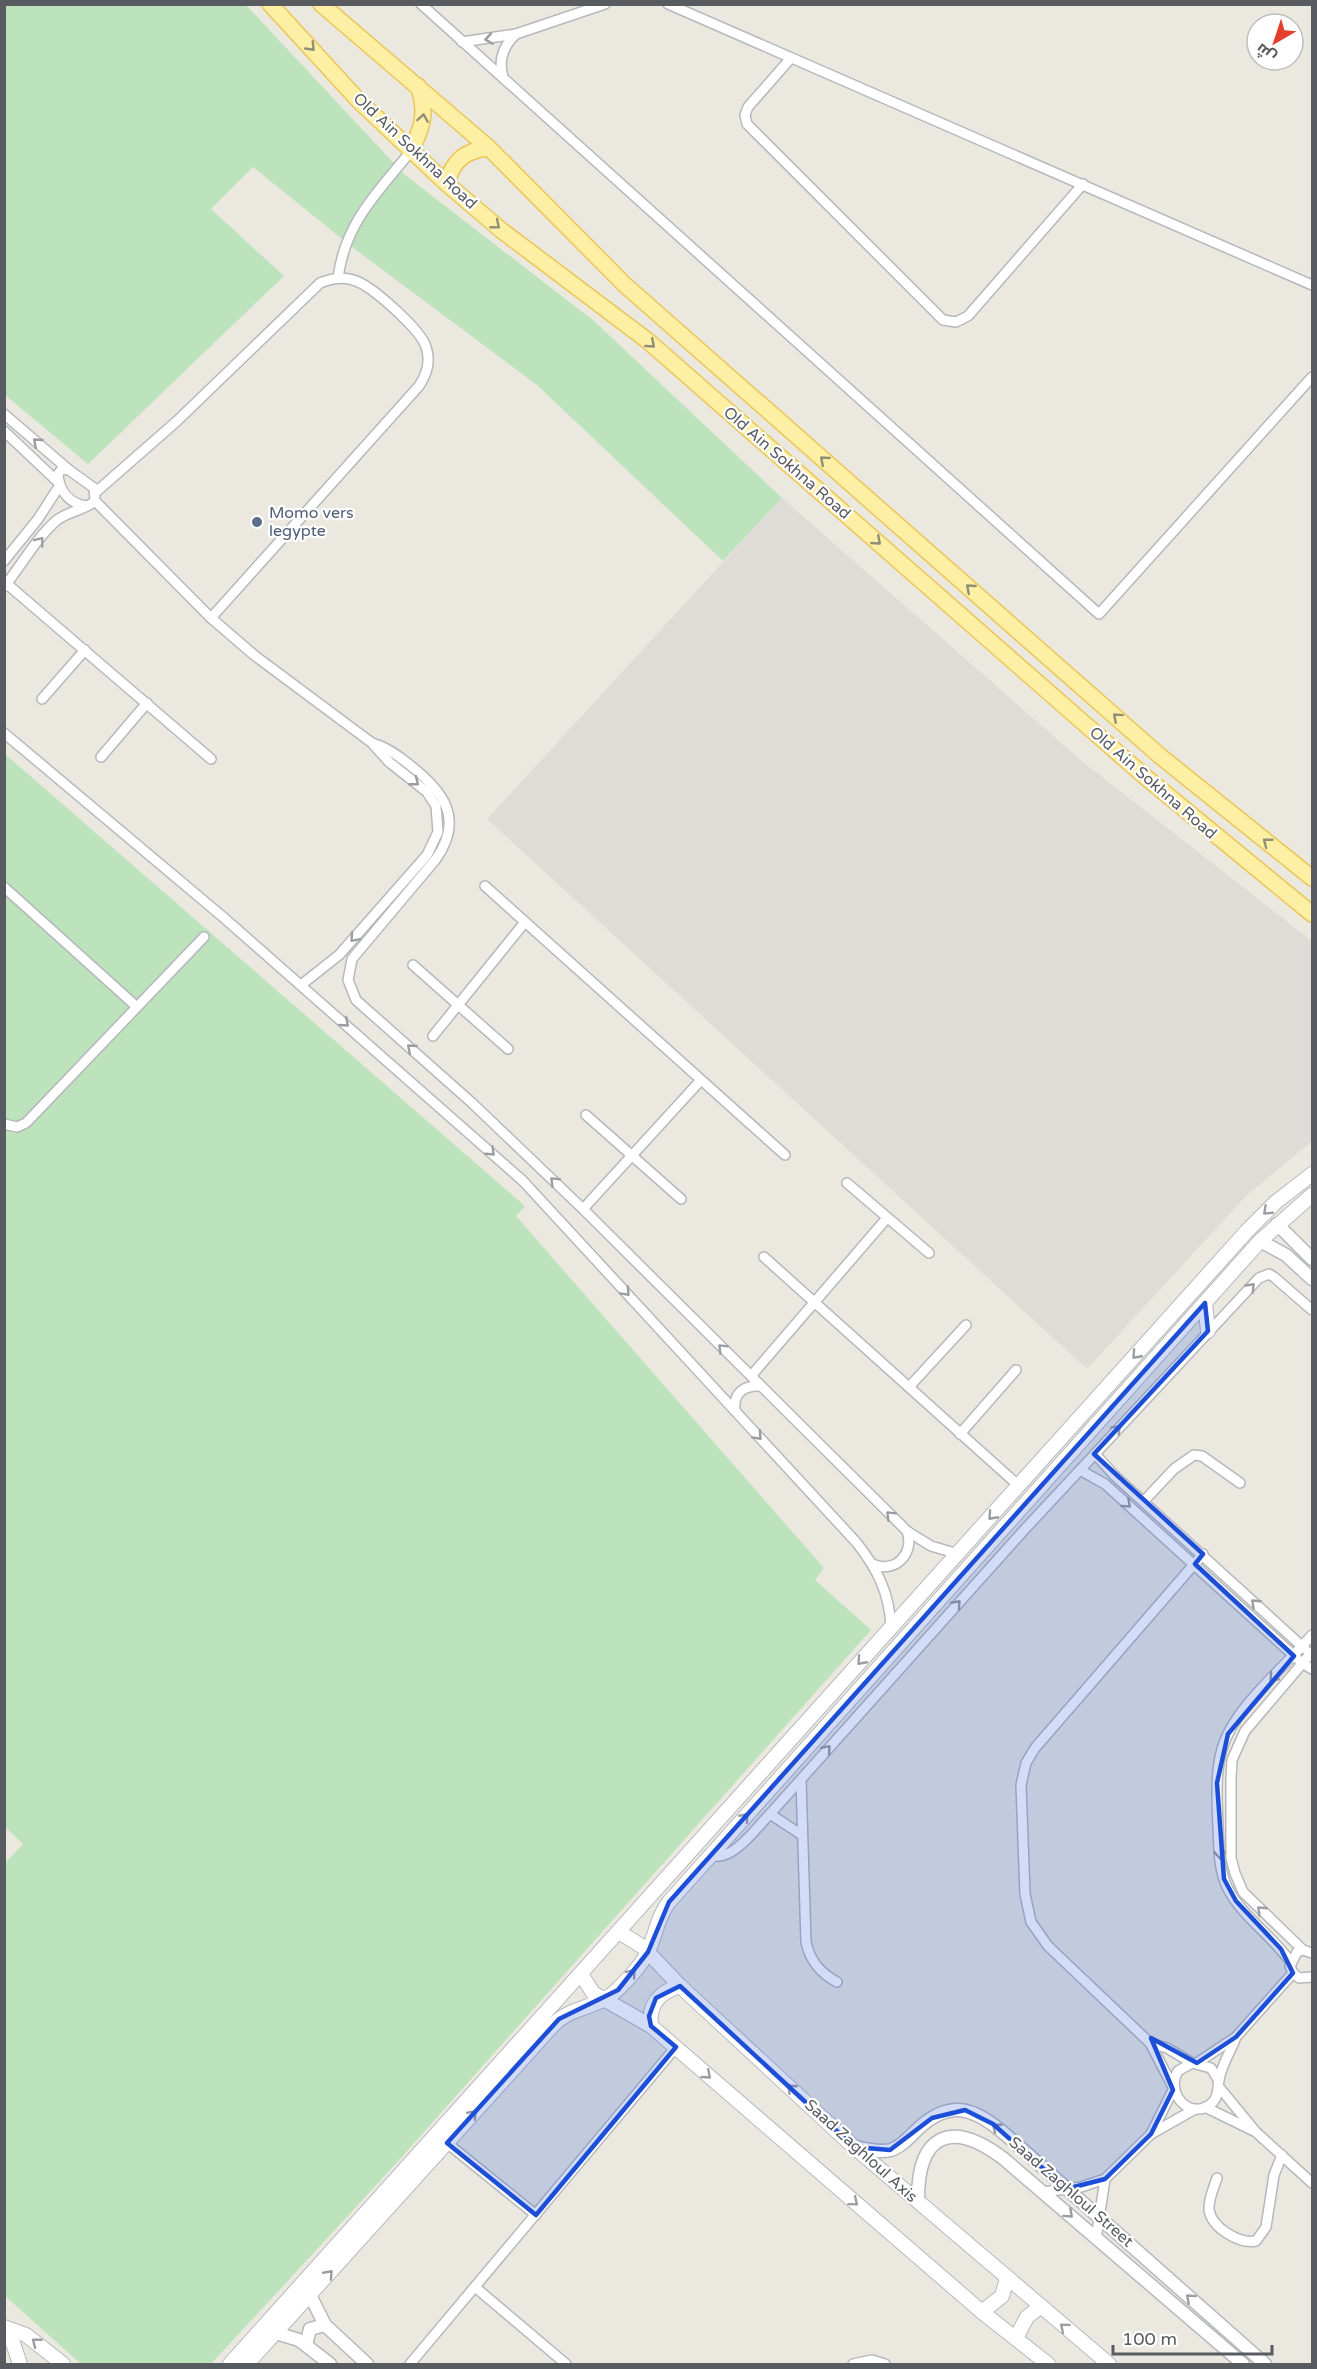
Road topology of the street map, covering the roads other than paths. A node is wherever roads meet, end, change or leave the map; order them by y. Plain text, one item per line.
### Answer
1 (270, 4) edge
2 (321, 4) edge
3 (421, 4) edge
4 (605, 4) edge
5 (668, 4) edge
6 (516, 34) junction
7 (462, 42) junction
8 (790, 58) junction
9 (503, 79) junction
10 (417, 84) junction
11 (489, 148) junction
12 (411, 151) junction
13 (447, 184) junction
14 (1083, 184) junction
15 (338, 278) junction
16 (1312, 285) edge
17 (1312, 377) edge
18 (4, 414) edge
19 (4, 431) edge
20 (69, 470) junction
21 (59, 484) junction
22 (92, 500) junction
23 (4, 561) edge
24 (6, 585) edge
25 (211, 618) junction
26 (84, 650) junction
27 (42, 699) dead end
28 (147, 703) junction
29 (4, 733) edge
30 (372, 743) junction
31 (101, 757) dead end
32 (211, 759) dead end
33 (1312, 878) edge
34 (485, 886) dead end
35 (4, 887) edge
36 (1312, 914) edge
37 (525, 922) junction
38 (204, 937) dead end
39 (333, 961) junction
40 (413, 965) dead end
41 (348, 973) junction
42 (301, 985) junction
43 (459, 1005) junction
44 (137, 1007) junction
45 (433, 1036) dead end
46 (508, 1049) dead end
47 (701, 1080) junction
48 (586, 1115) dead end
49 (4, 1124) edge
50 (785, 1155) dead end
51 (632, 1156) junction
52 (1312, 1174) edge
53 (847, 1183) dead end
54 (1312, 1195) edge
55 (681, 1199) dead end
56 (583, 1209) junction
57 (887, 1218) junction
58 (1277, 1224) junction
59 (1260, 1241) junction
60 (929, 1253) dead end
61 (764, 1257) dead end
62 (1312, 1259) edge
63 (1312, 1279) edge
64 (814, 1302) junction
65 (1205, 1303) junction
66 (1312, 1310) edge
67 (966, 1325) dead end
68 (1208, 1331) junction
69 (1016, 1370) dead end
70 (751, 1376) junction
71 (761, 1386) junction
72 (909, 1387) junction
73 (735, 1410) junction
74 (960, 1434) junction
75 (1095, 1454) junction
76 (1080, 1470) junction
77 (1240, 1483) dead end
78 (1019, 1486) junction
79 (1143, 1501) junction
80 (907, 1531) junction
81 (958, 1554) junction
82 (1203, 1554) junction
83 (872, 1564) junction
84 (1195, 1564) junction
85 (891, 1628) junction
86 (1312, 1635) edge
87 (1302, 1647) junction
88 (1312, 1655) edge
89 (1294, 1656) junction
90 (1302, 1663) junction
91 (1312, 1669) edge
92 (801, 1780) junction
93 (1231, 1810) junction
94 (1218, 1811) junction
95 (770, 1814) junction
96 (802, 1835) junction
97 (711, 1856) junction
98 (619, 1932) junction
99 (648, 1952) junction
100 (1308, 1952) edge
101 (1290, 1961) junction
102 (1293, 1973) junction
103 (581, 1974) junction
104 (1312, 1977) edge
105 (837, 1982) dead end
106 (680, 1986) junction
107 (606, 2000) junction
108 (651, 2026) junction
109 (1236, 2037) junction
110 (1150, 2043) junction
111 (676, 2048) junction
112 (1195, 2063) junction
113 (1219, 2084) junction
114 (1173, 2088) junction
115 (1205, 2107) junction
116 (1195, 2109) junction
117 (1257, 2132) junction
118 (1151, 2134) junction
119 (447, 2143) junction
120 (854, 2147) junction
121 (1282, 2156) junction
122 (1217, 2178) dead end
123 (1105, 2179) junction
124 (1312, 2183) edge
125 (1066, 2189) junction
126 (1043, 2192) junction
127 (918, 2202) junction
128 (536, 2215) junction
129 (1099, 2217) junction
130 (1096, 2239) junction
131 (1007, 2279) junction
132 (475, 2288) junction
133 (310, 2295) junction
134 (1040, 2307) junction
135 (982, 2312) junction
136 (324, 2325) junction
137 (4, 2330) edge
138 (276, 2333) junction
139 (1016, 2338) junction
140 (306, 2345) junction
141 (20, 2364) edge
142 (63, 2364) edge
143 (230, 2364) edge
144 (247, 2364) edge
145 (330, 2364) edge
146 (367, 2364) edge
147 (410, 2364) edge
148 (566, 2364) edge
149 (853, 2364) edge
150 (885, 2364) edge
151 (1048, 2364) edge
152 (1109, 2364) edge
153 (1243, 2364) edge
154 (1265, 2364) edge

1 -> 12 main road, Old Ain Sokhna Road
2 - 10 main road, Old Ain Sokhna Road
3 - 7 street
4 - 6 street
5 - 8 street
6 -> 7 street
6 - 9 street
7 - 9 street
8 - 14 street
8 - 14 street
9 - 17 street
10 - 11 main road, Old Ain Sokhna Road
12 -> 10 main road
11 - 13 main road
33 -> 11 main road, Old Ain Sokhna Road
12 - 13 main road, Old Ain Sokhna Road
12 - 15 street
13 -> 36 main road, Old Ain Sokhna Road
14 - 16 street
15 - 22 street
15 - 25 street
20 -> 18 street
19 - 21 street
20 - 21 street
20 - 22 street
21 - 22 street
21 - 23 street
24 -> 22 street
22 - 25 street
24 - 26 street
25 - 30 street
26 - 27 street
26 - 28 street
28 - 31 street
28 - 32 street
29 - 42 street
30 -> 39 street
30 - 41 street
34 - 37 street
35 - 44 street
37 - 43 street
37 - 47 street
38 - 44 street
39 - 41 street
39 - 42 street
40 - 43 street
56 -> 41 street
42 -> 73 street
43 - 45 street
43 - 46 street
44 - 49 street
47 - 50 street
47 - 51 street
48 - 51 street
51 - 55 street
51 - 56 street
52 -> 78 main road
53 - 57 street
54 - 58 main road
70 -> 56 street
57 - 60 street
57 - 64 street
58 - 59 main road
58 - 62 street
59 - 63 street
59 - 65 main road
61 - 64 street
64 - 70 street
64 - 72 street
65 - 68 main road
97 -> 65 main road
68 -> 66 street
67 - 72 street
75 -> 68 street
69 - 74 street
70 - 71 street
71 - 73 street
80 -> 71 street
72 - 74 street
73 -> 83 street
74 - 78 street
75 - 76 street
75 - 79 street
76 -> 84 street
92 -> 76 street
77 - 79 street
78 -> 81 main road
79 - 82 street
80 - 81 street
80 - 83 street
81 - 85 main road
82 - 84 street
87 -> 82 street
83 - 85 street
84 - 89 street
84 - 110 street
85 -> 98 main road
86 - 87 street
87 - 88 street
87 - 89 street
88 - 90 street
89 - 90 street
89 -> 94 street
90 - 91 street
90 - 93 street
92 - 95 street
92 - 96 street
93 - 94 street
100 -> 93 street
94 -> 101 street
95 - 96 street
95 - 97 street
96 - 105 street
97 - 99 main road
98 - 99 main road, Saad Zaghloul Axis
98 - 103 main road
99 - 106 main road, Saad Zaghloul Axis
107 -> 99 main road
100 - 101 street
101 - 102 street
102 - 104 street
102 - 109 street
103 - 107 main road
103 - 143 main road
106 - 108 main road
120 -> 106 main road, Saad Zaghloul Axis
107 - 108 main road
119 -> 107 main road
108 - 111 main road
109 - 112 street
109 - 113 street
110 - 112 street
110 - 114 street
111 - 128 street
111 -> 135 main road
112 - 113 street
112 - 114 street
113 - 115 street
113 - 117 street
114 - 116 street
114 - 118 street
115 - 116 street
115 - 117 street
116 - 118 street
117 - 121 street
118 - 123 street
119 - 128 street
133 -> 119 main road
125 -> 120 street, Saad Zaghloul Street
120 - 127 main road, Saad Zaghloul Axis
121 - 122 street
121 - 124 street
123 - 125 street
123 - 129 street
125 - 126 street
125 - 129 street, Saad Zaghloul Street
126 - 127 street, Saad Zaghloul Street
126 -> 130 street, Saad Zaghloul Street
127 - 131 main road, Saad Zaghloul Axis
128 - 132 street
129 - 130 street
154 -> 129 street, Saad Zaghloul Street
130 - 153 street, Saad Zaghloul Street
131 - 134 main road, Saad Zaghloul Axis
131 - 135 main road
132 - 147 street
132 - 148 street
133 - 136 street
133 - 138 main road
134 - 139 main road
152 -> 134 main road, Saad Zaghloul Axis
135 - 139 main road
136 - 140 street
136 - 146 street
137 - 141 main road
142 -> 137 main road
138 - 140 street
138 - 144 main road
139 - 151 main road
140 - 145 street
149 - 150 street

